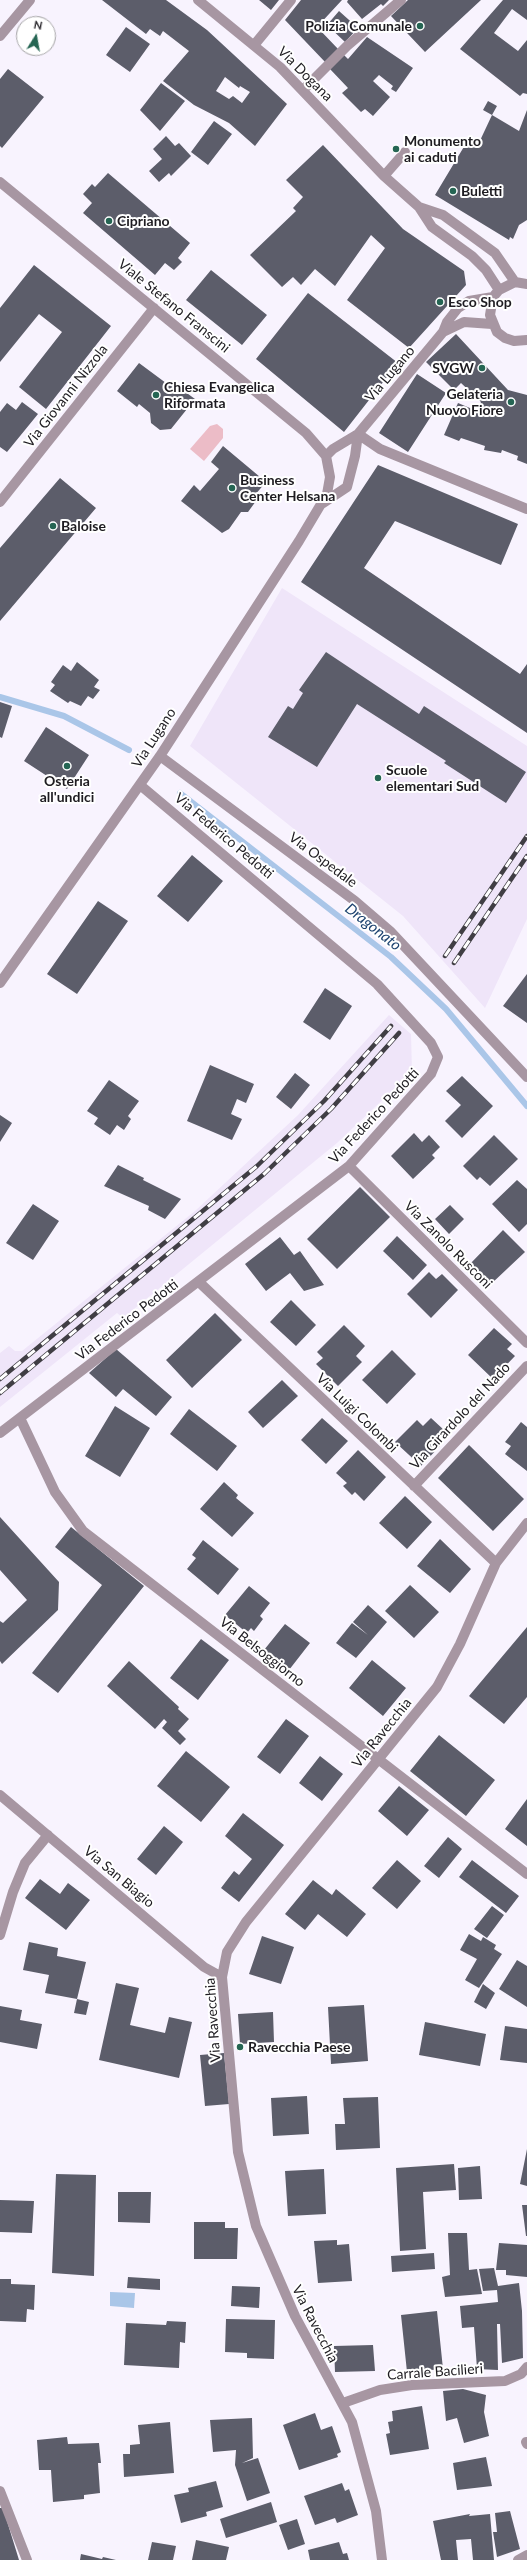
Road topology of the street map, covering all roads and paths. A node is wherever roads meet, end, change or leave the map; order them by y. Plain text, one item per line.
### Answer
1 (30, 0) edge
2 (198, 0) edge
3 (291, 0) edge
4 (401, 0) edge
5 (0, 36) edge
6 (255, 44) junction
7 (303, 90) junction
8 (405, 152) dead end
9 (384, 176) junction
10 (0, 182) edge
11 (419, 207) junction
12 (523, 280) edge
13 (496, 294) junction
14 (154, 308) junction
15 (492, 324) junction
16 (443, 332) junction
17 (527, 340) edge
18 (358, 434) junction
19 (326, 456) junction
20 (0, 502) edge
21 (322, 503) junction
22 (527, 509) edge
23 (160, 756) junction
24 (140, 785) junction
25 (0, 983) edge
26 (527, 1077) edge
27 (349, 1166) junction
28 (200, 1283) junction
29 (527, 1343) edge
30 (527, 1366) edge
31 (20, 1418) junction
32 (0, 1433) edge
33 (414, 1486) junction
34 (527, 1523) edge
35 (496, 1563) junction
36 (378, 1761) junction
37 (0, 1795) edge
38 (48, 1835) junction
39 (527, 1874) edge
40 (0, 1936) edge
41 (222, 1977) junction
42 (527, 2367) edge
43 (343, 2403) junction
44 (0, 2491) edge
45 (527, 2556) edge
46 (27, 2560) edge
47 (382, 2560) edge
48 (518, 2560) edge

1 - 5 street
2 - 6 street, Via Dogana
3 - 6 street
4 - 7 street
6 - 7 street, Via Dogana
7 - 9 street, Via Dogana
8 - 9 street
9 - 11 street, Via Dogana
10 - 14 street, Viale Stefano Franscini
11 - 12 street, Via Dogana
11 - 13 street, Via Dogana
12 - 13 street, Via Lugano
13 - 15 street
13 - 16 street, Via Lugano
14 - 19 street, Viale Stefano Franscini
14 - 20 street, Via Giovanni Nizzola
15 - 16 street, Via Lugano
15 - 17 street
16 - 18 street, Via Lugano
18 - 19 street, Via Lugano
18 - 21 street, Via Lugano
18 - 22 street
19 - 21 street, Via Lugano
21 - 23 street, Via Lugano
23 - 24 street, Via Lugano
23 - 26 street, Via Ospedale
24 - 25 street, Via Lugano
24 - 27 street, Via Federico Pedotti
27 - 28 street, Via Federico Pedotti
27 - 29 street, Via Zanolo Rusconi
28 - 31 street, Via Federico Pedotti
28 - 33 street, Via Luigi Colombi
30 - 33 street, Via Girardolo del Nado
31 - 32 street, Via Federico Pedotti
31 - 36 street, Via Belsoggiorno
33 - 35 street, Via Luigi Colombi
34 - 35 street, Via Ravecchia
35 - 36 street, Via Ravecchia
36 - 39 street, Via Belsoggiorno
36 - 41 street, Via Ravecchia
37 - 38 street, Via San Biagio
38 - 40 street
38 - 41 street, Via San Biagio
41 - 43 street, Via Ravecchia
42 - 43 street, Carrale Bacilieri
43 - 47 street, Via Ravecchia
44 - 46 street
45 - 48 street

